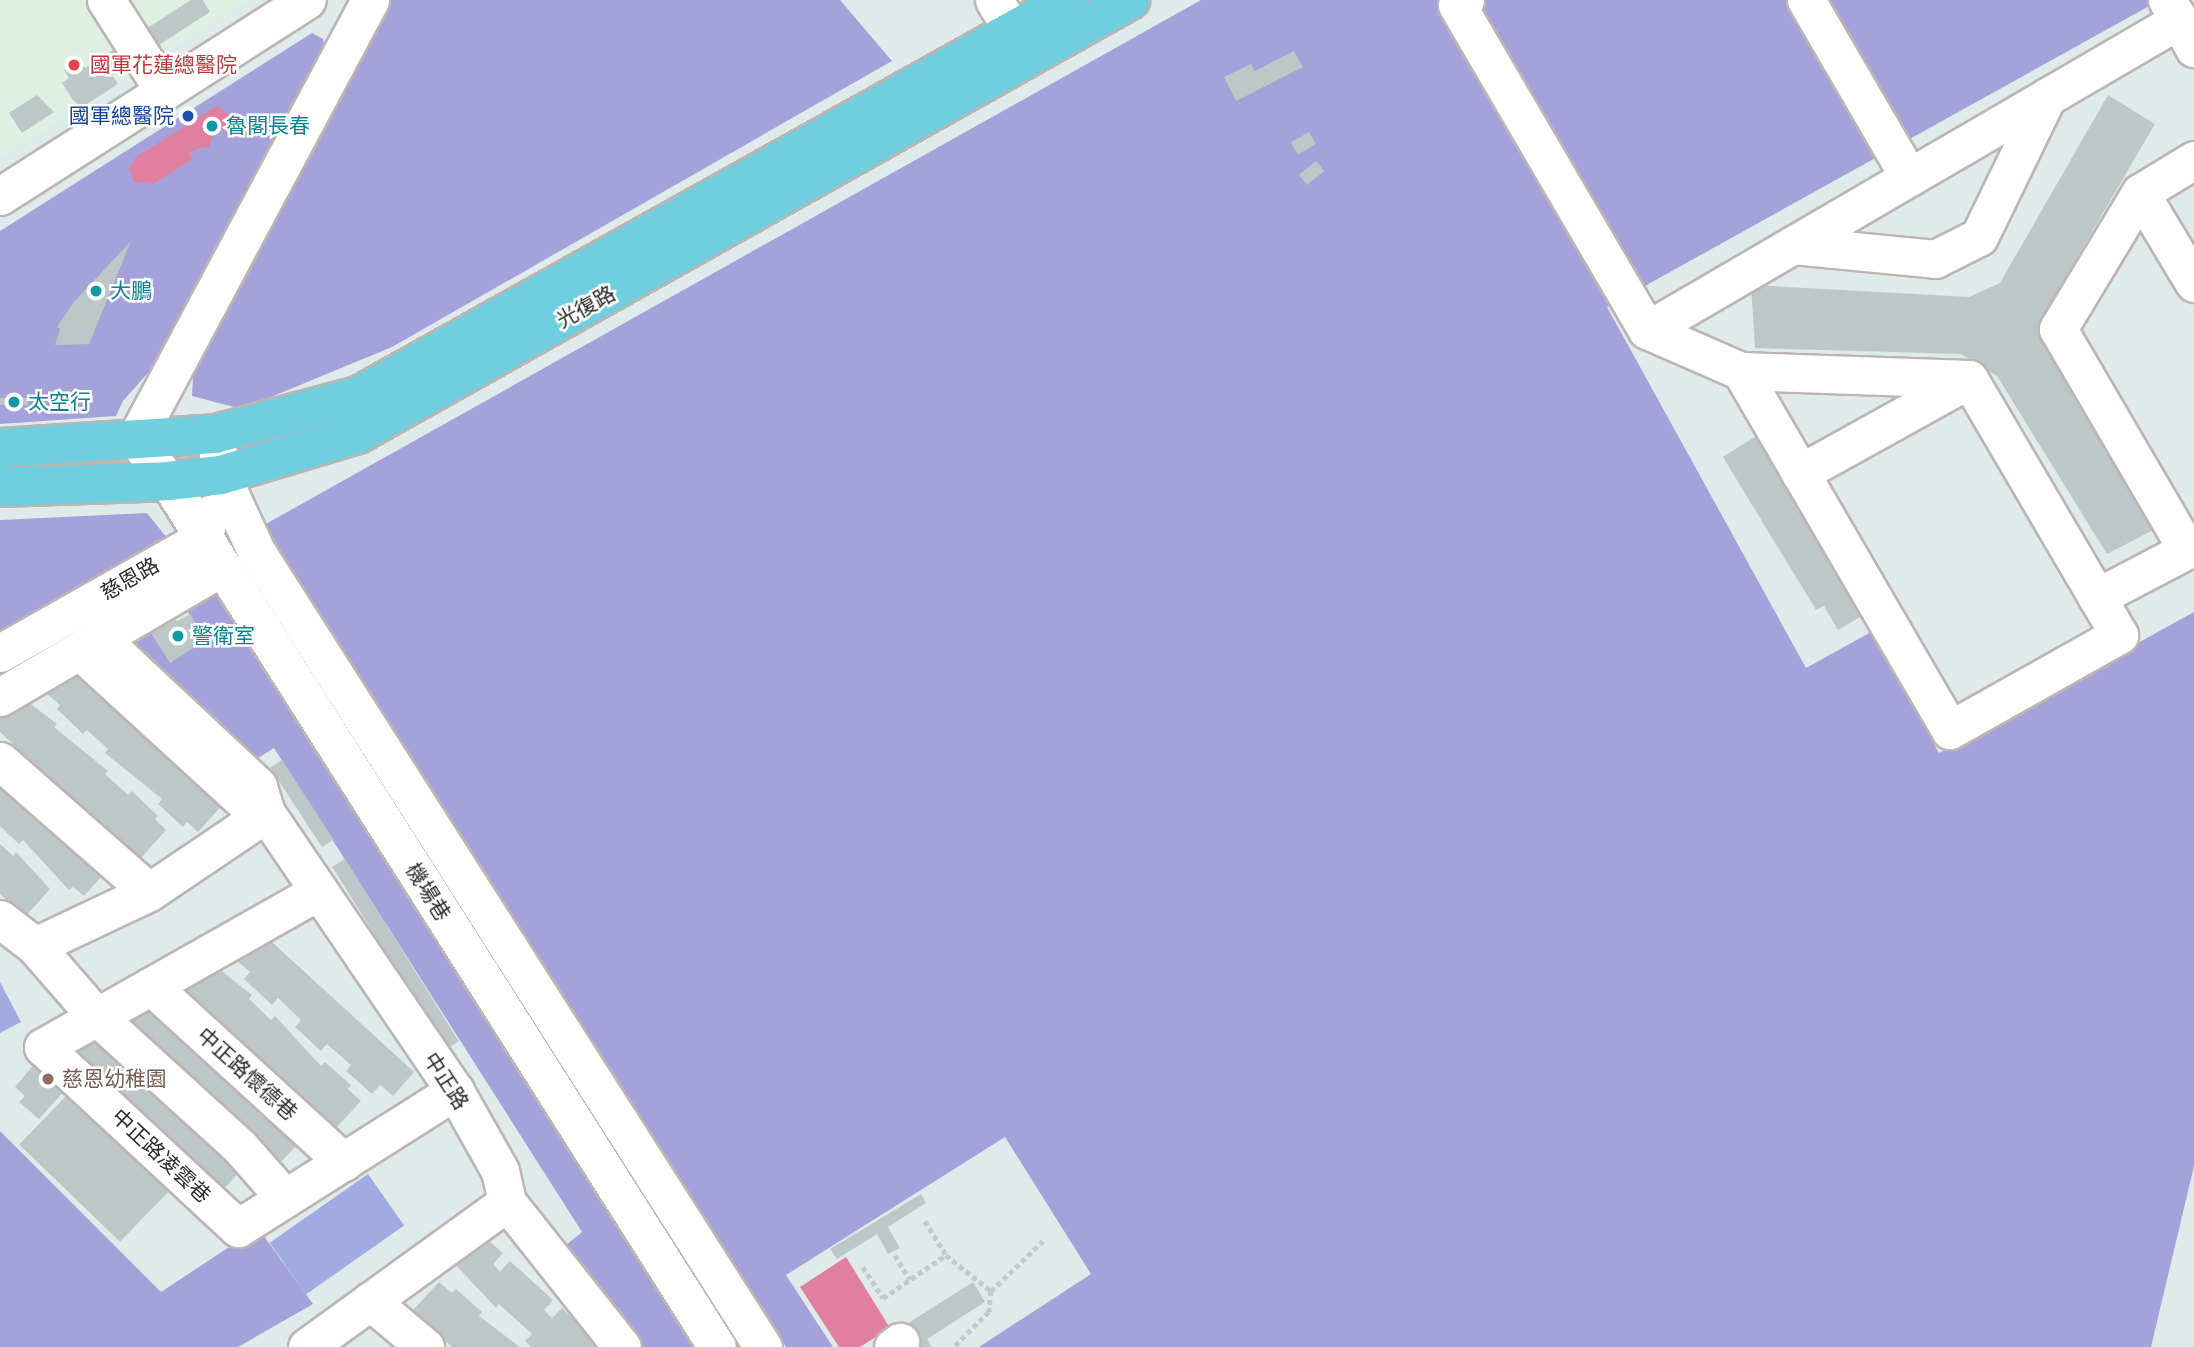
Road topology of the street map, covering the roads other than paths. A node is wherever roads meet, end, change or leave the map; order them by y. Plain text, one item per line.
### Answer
1 (106, 0) edge
2 (307, 0) edge
3 (370, 0) edge
4 (1068, 0) edge
5 (1130, 0) edge
6 (1465, 0) edge
7 (1806, 0) edge
8 (2180, 23) edge
9 (1012, 29) edge
10 (164, 91) junction
11 (2047, 97) junction
12 (2194, 160) edge
13 (1909, 177) junction
14 (3, 188) edge
15 (2140, 193) junction
16 (1793, 245) junction
17 (2194, 283) edge
18 (1647, 330) junction
19 (1741, 371) junction
20 (1969, 379) junction
21 (215, 435) junction
22 (136, 439) junction
23 (0, 448) edge
24 (1800, 473) junction
25 (221, 475) junction
26 (169, 481) junction
27 (0, 487) edge
28 (2191, 548) edge
29 (212, 553) junction
30 (2097, 597) junction
31 (90, 645) junction
32 (0, 653) edge
33 (325, 659) junction
34 (293, 680) junction
35 (0, 697) edge
36 (0, 761) edge
37 (266, 813) junction
38 (318, 891) junction
39 (149, 892) junction
40 (0, 919) edge
41 (35, 946) junction
42 (151, 986) junction
43 (95, 1014) junction
44 (454, 1091) junction
45 (344, 1162) junction
46 (285, 1198) junction
47 (507, 1202) junction
48 (370, 1301) junction
49 (307, 1347) edge
50 (425, 1347) edge
51 (622, 1347) edge
52 (717, 1347) edge
53 (763, 1347) edge

1 - 10 street
2 - 10 street
3 - 22 street
4 - 9 main road, 光復路
5 - 9 main road, 光復路
6 - 18 street
7 - 13 street
8 - 11 street
9 - 21 main road, 光復路
9 - 25 main road, 光復路
10 - 14 street
11 - 13 street
11 - 16 street
12 - 15 street
13 - 16 street
15 - 17 street
15 - 28 street
16 - 18 street
18 - 19 street
19 - 20 street
19 - 24 street
20 - 24 street
20 - 30 street
21 - 22 main road, 光復路
21 - 25 street, 機場巷
22 - 23 main road, 光復路
22 - 26 street, 機場巷
24 - 30 street
25 - 26 main road, 光復路
25 - 29 street
25 - 33 street, 機場巷
26 - 27 main road, 光復路
26 - 29 street, 機場巷
28 - 30 street
29 - 31 street
29 - 32 street, 慈恩路
29 - 34 street, 機場巷
31 - 35 street
31 - 37 street, 中正路
33 - 34 street
33 - 53 street, 機場巷
34 - 52 street, 機場巷
36 - 39 street
37 - 38 street, 中正路
37 - 39 street
38 - 42 street
38 - 44 street, 中正路
39 - 41 street
40 - 41 street
41 - 43 street
42 - 43 street
42 - 45 street, 中正路懷德巷
43 - 46 street
43 - 46 street, 中正路凌雲巷
44 - 45 street
44 - 47 street, 中正路
45 - 46 street
47 - 48 street
47 - 51 street, 中正路
48 - 49 street
48 - 50 street

